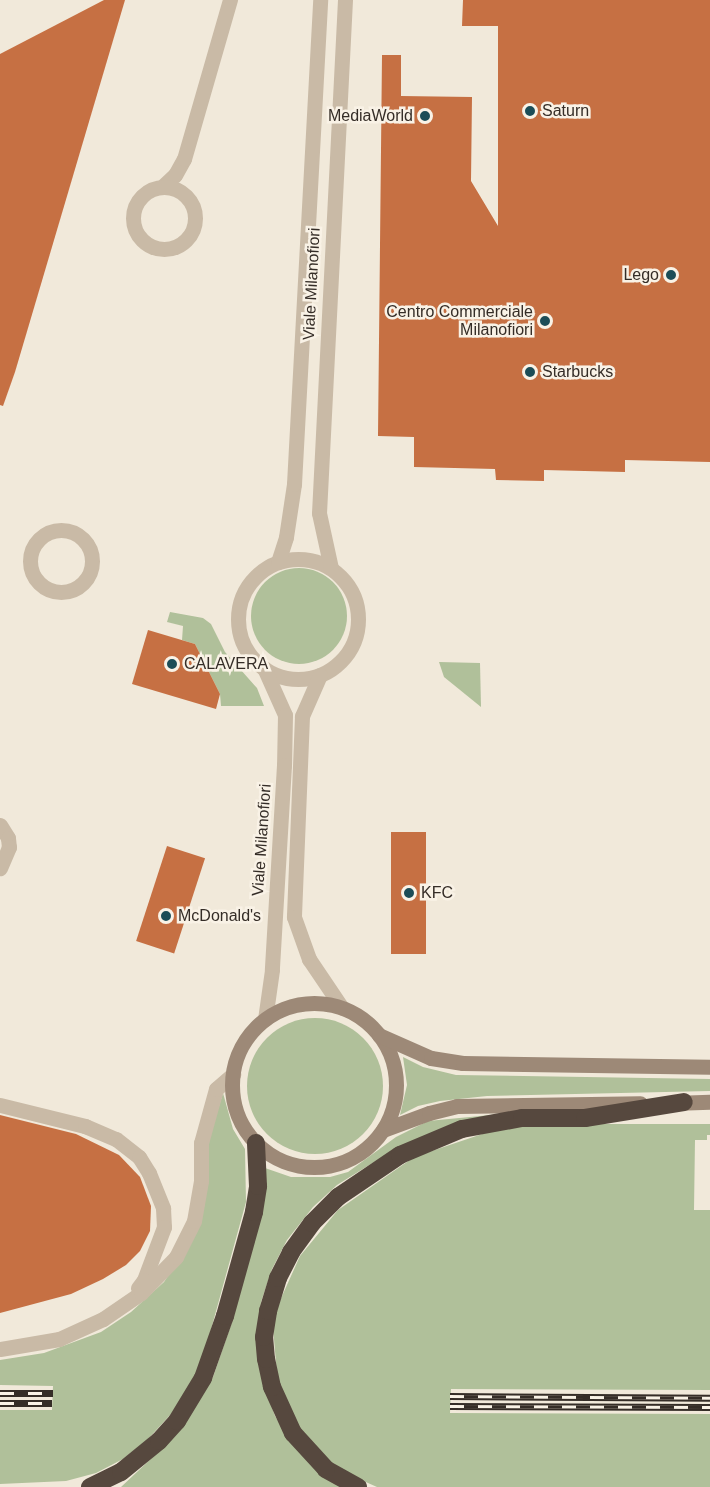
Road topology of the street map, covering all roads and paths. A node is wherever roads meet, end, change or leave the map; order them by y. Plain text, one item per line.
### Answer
1 (230, 0) edge
2 (320, 0) edge
3 (345, 0) edge
4 (184, 159) junction
5 (163, 186) junction
6 (189, 199) junction
7 (60, 530) joint
8 (278, 562) junction
9 (332, 568) junction
10 (264, 668) junction
11 (320, 675) junction
12 (0, 825) edge
13 (0, 868) edge
14 (342, 1008) junction
15 (265, 1019) junction
16 (379, 1035) junction
17 (710, 1067) edge
18 (233, 1074) junction
19 (684, 1102) junction
20 (710, 1102) edge
21 (0, 1106) edge
22 (383, 1130) junction
23 (256, 1143) junction
24 (123, 1307) junction
25 (0, 1349) edge
26 (90, 1487) edge
27 (357, 1487) edge

1 - 4 street
2 - 8 street, Viale Milanofiori
3 - 9 street, Viale Milanofiori
4 - 5 street
4 - 6 street
5 - 6 street
5 - 6 street
7 - 7 street
8 - 9 street, Viale Milanofiori
8 - 10 street, Viale Milanofiori
9 - 11 street, Viale Milanofiori
10 - 11 street, Viale Milanofiori
10 - 15 street, Viale Milanofiori
11 - 14 street, Viale Milanofiori
12 - 13 street
14 - 15 main road, Viale Milanofiori
14 - 16 main road, Viale Milanofiori
15 - 18 main road, Viale Milanofiori
16 - 17 main road, Viale Milanofiori
16 - 22 main road, Viale Milanofiori
18 - 23 main road, Viale Milanofiori
18 - 24 street
19 - 20 main road, Viale Milanofiori
19 - 22 main road, Viale Milanofiori
19 - 27 highway
21 - 24 street
22 - 23 main road, Viale Milanofiori
23 - 26 highway
24 - 25 street

